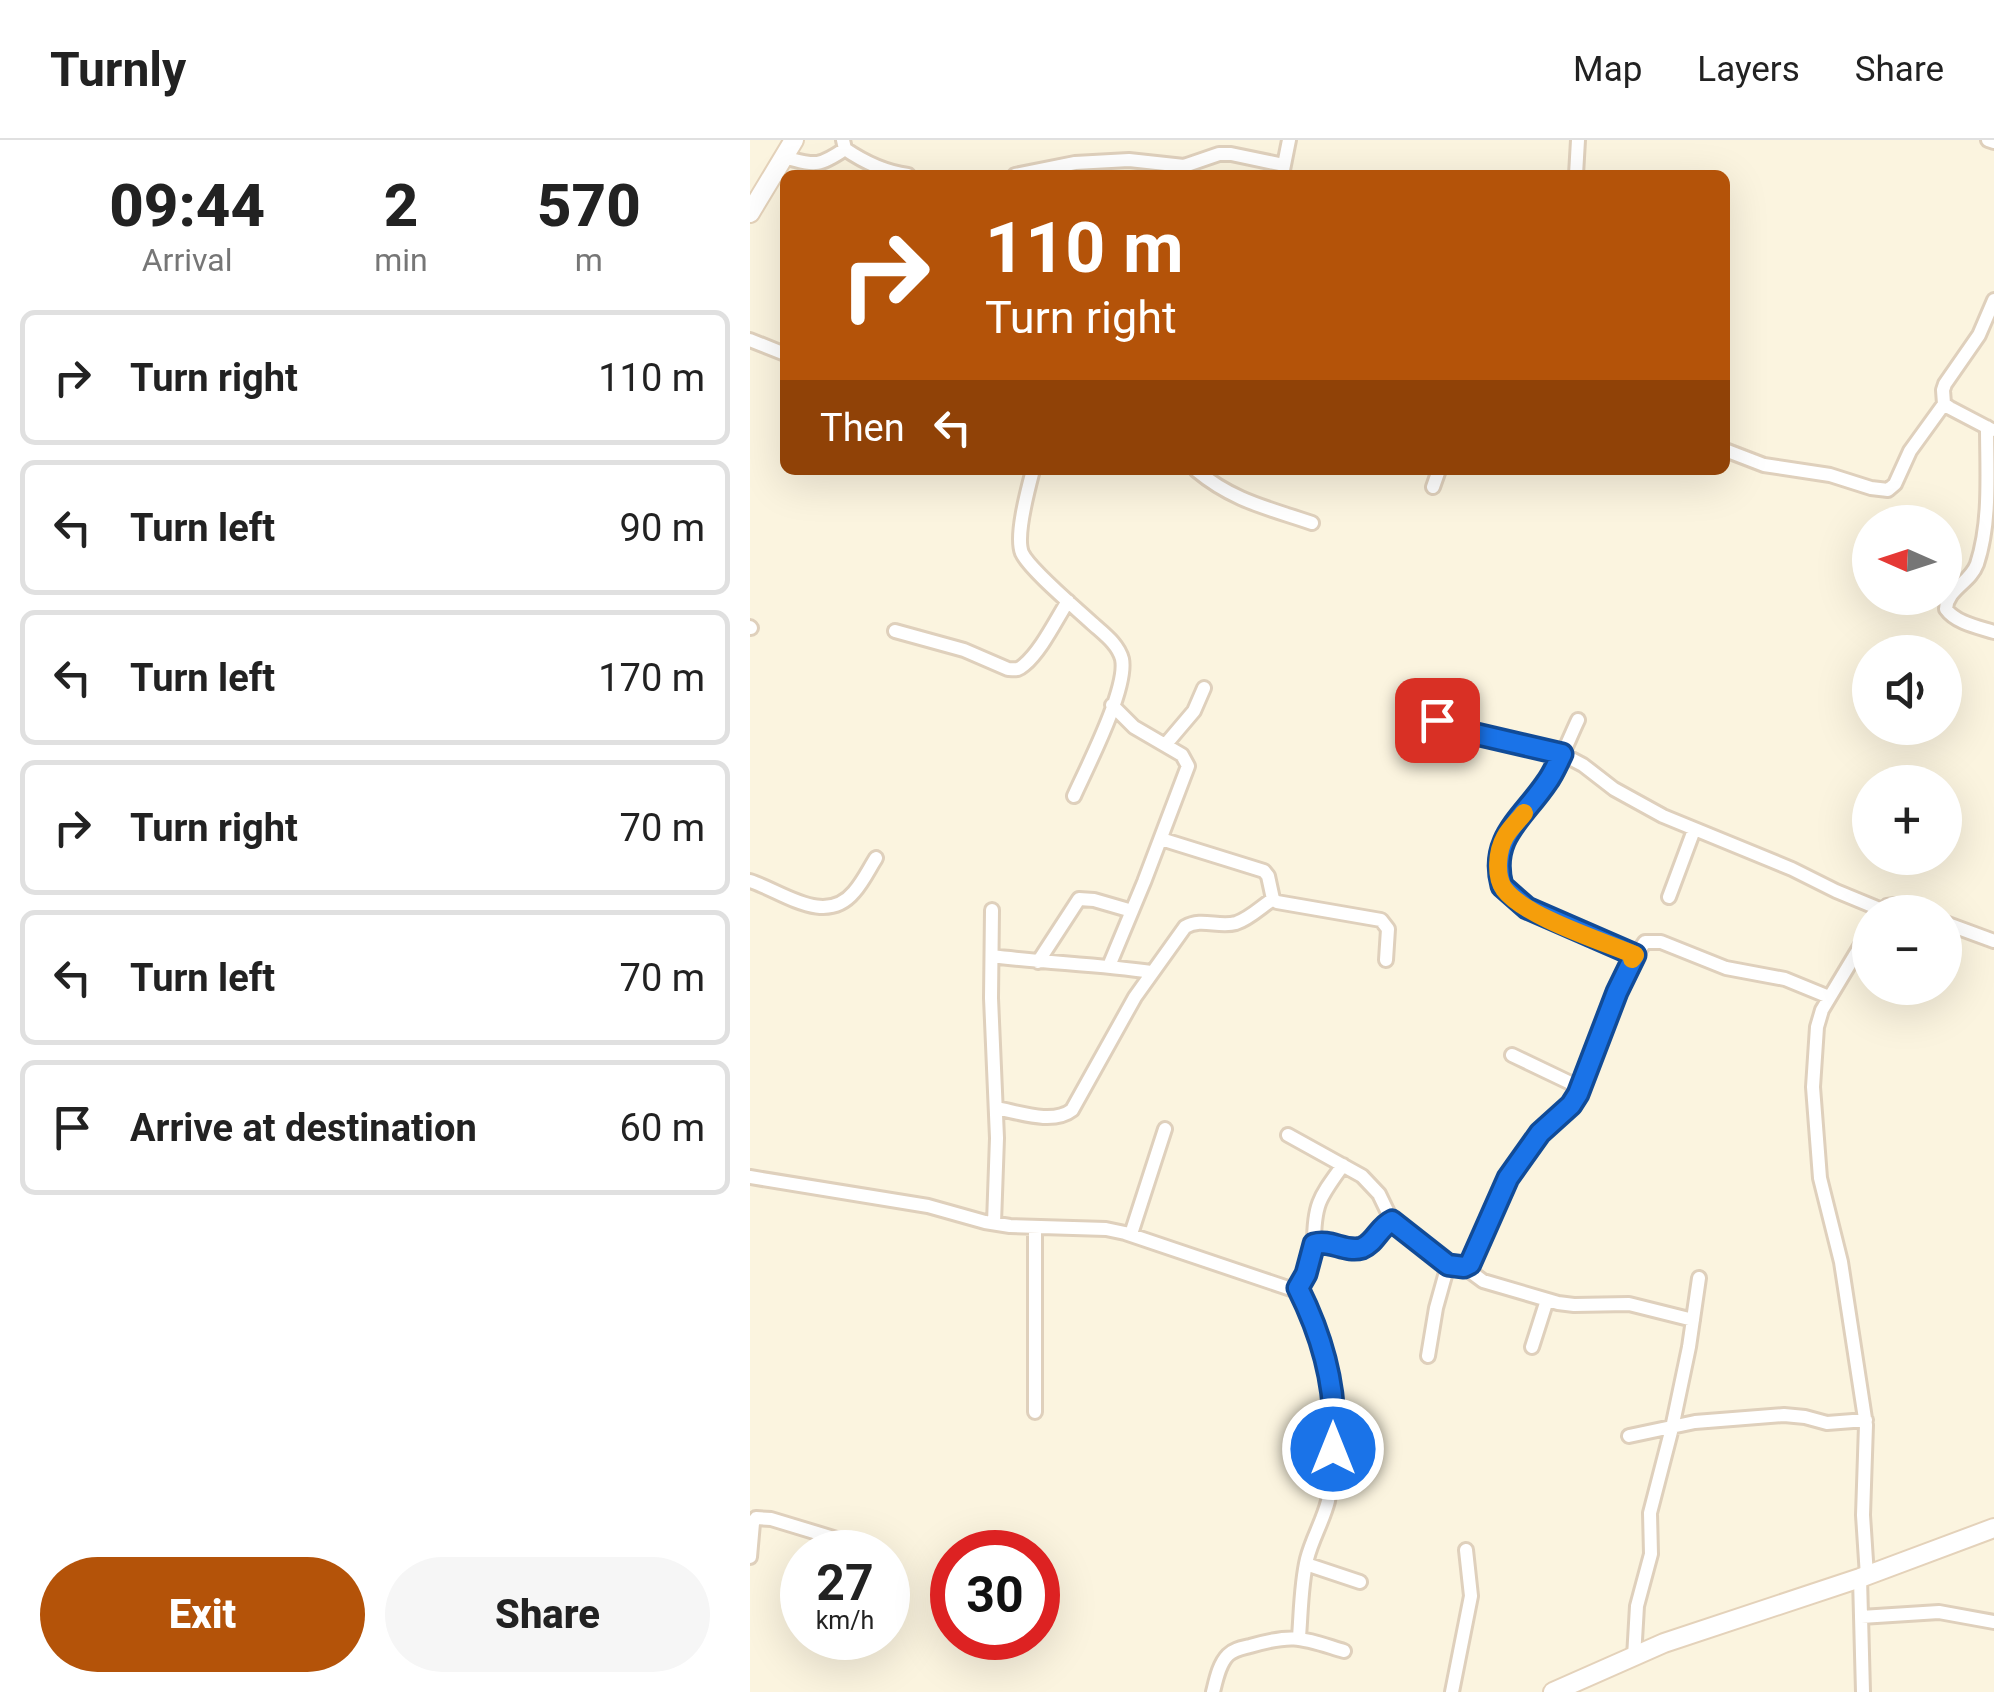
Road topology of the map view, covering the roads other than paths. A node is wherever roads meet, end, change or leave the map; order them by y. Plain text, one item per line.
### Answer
1 (794, 140) edge
2 (1290, 140) edge
3 (1578, 140) edge
4 (844, 144) edge
5 (783, 157) junction
6 (1094, 168) edge
7 (888, 170) edge
8 (1040, 170) edge
9 (1283, 170) edge
10 (1576, 170) edge
11 (750, 213) edge
12 (1993, 307) edge
13 (750, 340) edge
14 (780, 352) edge
15 (1944, 404) junction
16 (1990, 429) edge
17 (1730, 452) edge
18 (1032, 475) edge
19 (1202, 475) edge
20 (1437, 475) edge
21 (1432, 487) dead end
22 (1312, 523) dead end
23 (1068, 601) junction
24 (895, 630) dead end
25 (1994, 632) edge
26 (1204, 688) dead end
27 (1112, 705) junction
28 (1437, 720) dead end
29 (1578, 720) dead end
30 (1166, 744) junction
31 (1562, 754) junction
32 (1074, 796) dead end
33 (1694, 830) junction
34 (1161, 840) junction
35 (876, 858) dead end
36 (750, 880) edge
37 (1669, 896) dead end
38 (1272, 898) junction
39 (1852, 898) edge
40 (992, 910) dead end
41 (1132, 911) junction
42 (1962, 929) edge
43 (1994, 941) edge
44 (1635, 955) junction
45 (992, 956) junction
46 (1386, 960) dead end
47 (1852, 960) edge
48 (1038, 962) junction
49 (1108, 966) junction
50 (1151, 972) junction
51 (1829, 998) junction
52 (1512, 1056) dead end
53 (1580, 1088) junction
54 (996, 1108) junction
55 (1165, 1129) dead end
56 (1288, 1135) dead end
57 (1344, 1165) junction
58 (750, 1177) edge
59 (1392, 1221) junction
60 (994, 1223) junction
61 (1035, 1227) junction
62 (1131, 1234) junction
63 (1314, 1244) junction
64 (1448, 1265) junction
65 (1464, 1267) junction
66 (1699, 1278) dead end
67 (1298, 1288) junction
68 (1548, 1300) junction
69 (1693, 1320) junction
70 (1532, 1347) dead end
71 (1428, 1356) dead end
72 (1034, 1412) dead end
73 (1866, 1420) junction
74 (1672, 1428) junction
75 (1629, 1436) dead end
76 (1994, 1528) edge
77 (807, 1530) edge
78 (1466, 1550) dead end
79 (750, 1558) edge
80 (1306, 1564) junction
81 (1863, 1577) junction
82 (1360, 1582) dead end
83 (1861, 1617) junction
84 (1994, 1622) edge
85 (1299, 1637) junction
86 (1344, 1651) dead end
87 (1634, 1657) junction
88 (1212, 1692) edge
89 (1452, 1692) edge
90 (1552, 1692) edge
91 (1863, 1692) edge

1 - 5 main road
2 - 9 street
3 - 10 street
4 - 5 street
4 - 7 street
5 - 11 main road
6 - 8 street
6 - 9 street
12 - 15 street
13 - 14 street
15 - 16 street
15 - 17 street
16 - 25 street
18 - 23 street
19 - 22 street
20 - 21 street
23 - 24 street
23 - 27 street
26 - 30 street
27 - 30 street
27 - 32 street
28 - 31 street
29 - 31 street
30 - 34 street
31 - 33 street
31 - 44 street
33 - 37 street
33 - 39 street
34 - 38 street
34 - 41 street
35 - 36 street
38 - 46 street
38 - 50 street
40 - 45 street
41 - 48 street
41 - 49 street
42 - 43 street
44 - 51 street
44 - 53 street
45 - 48 street
45 - 54 street
47 - 51 street
48 - 49 street
49 - 50 street
50 - 54 street
51 - 73 street
52 - 53 street
53 - 65 street
54 - 60 street
55 - 62 street
56 - 57 street
57 - 59 street
57 - 63 street
58 - 60 street
59 - 63 street
59 - 64 street
60 - 61 street
61 - 62 street
61 - 72 street
62 - 67 street
63 - 67 street
64 - 65 street
64 - 71 street
65 - 68 street
66 - 69 street
67 - 80 street
68 - 69 street
68 - 70 street
69 - 74 street
73 - 74 street
73 - 81 street
74 - 75 street
74 - 87 street
76 - 81 main road
77 - 79 street
78 - 89 street
80 - 82 street
80 - 85 street
81 - 83 street
81 - 87 main road
83 - 84 street
83 - 91 street
85 - 86 street
85 - 88 street
87 - 90 main road

